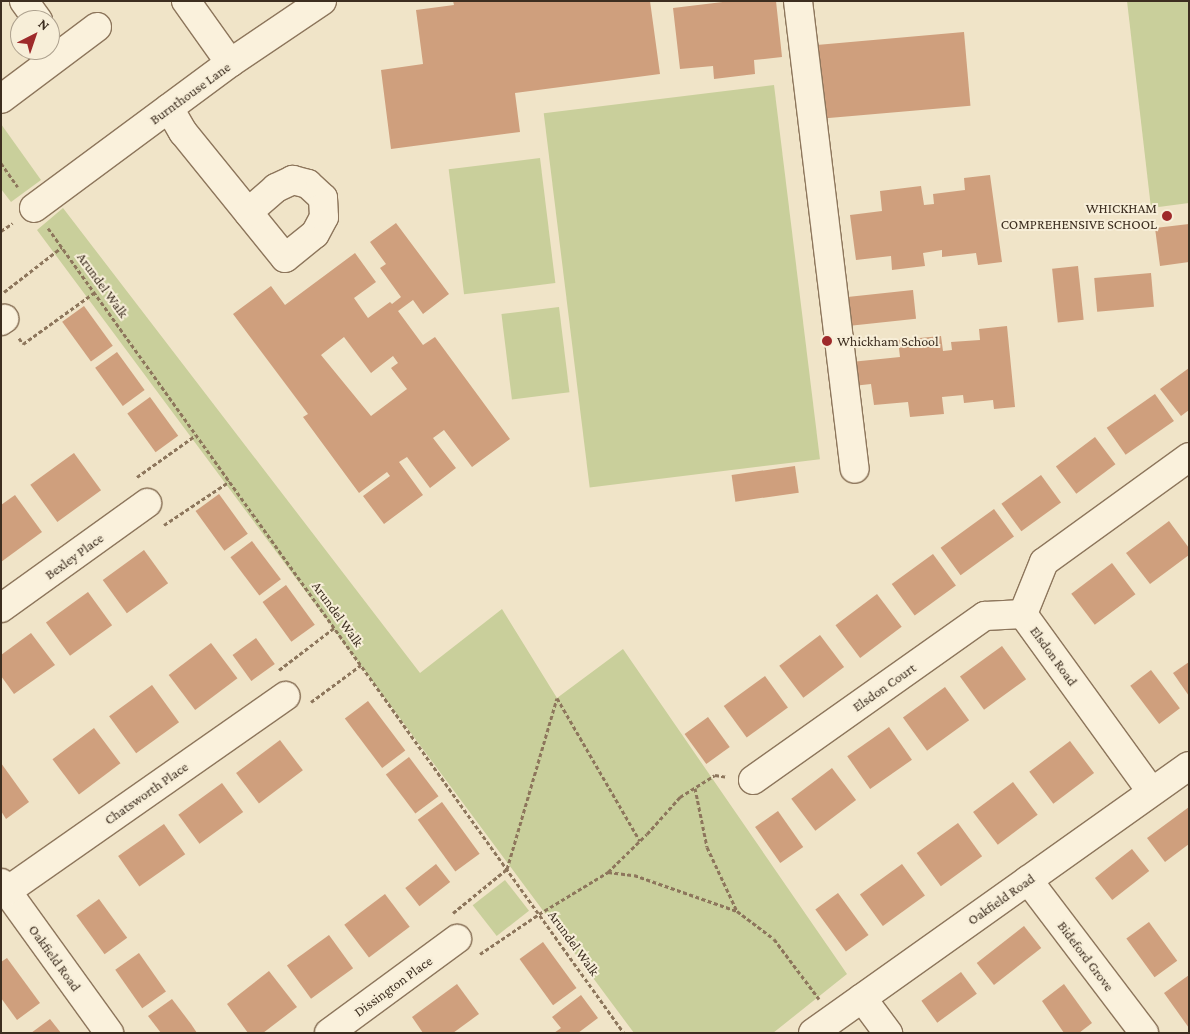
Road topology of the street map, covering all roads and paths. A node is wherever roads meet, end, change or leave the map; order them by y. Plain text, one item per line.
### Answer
1 (186, 1) edge
2 (322, 1) edge
3 (798, 1) edge
4 (97, 28) dead end
5 (60, 44) edge
6 (41, 60) edge
7 (230, 63) junction
8 (1, 99) edge
9 (169, 108) junction
10 (34, 208) joint
11 (248, 212) dead end
12 (62, 247) junction
13 (94, 292) junction
14 (2, 311) edge
15 (196, 435) junction
16 (1189, 457) edge
17 (854, 469) dead end
18 (230, 481) junction
19 (147, 503) junction
20 (1, 608) edge
21 (1023, 614) junction
22 (334, 628) junction
23 (362, 666) junction
24 (285, 696) junction
25 (1189, 766) edge
26 (753, 780) joint
27 (694, 788) junction
28 (1151, 791) junction
29 (640, 841) junction
30 (507, 869) junction
31 (608, 872) junction
32 (1028, 880) junction
33 (4, 887) edge
34 (738, 911) junction
35 (539, 914) junction
36 (457, 939) junction
37 (862, 998) junction
38 (823, 1025) edge
39 (109, 1033) edge
40 (329, 1033) edge
41 (624, 1033) edge
42 (888, 1033) edge
43 (1144, 1033) edge

1 - 7 street
2 - 7 street, Burnthouse Lane
3 - 17 street
4 - 5 street
6 - 8 street
7 - 9 street, Burnthouse Lane
9 - 10 street, Burnthouse Lane
9 - 11 street
10 - 12 path, Arundel Walk
12 - 13 path, Arundel Walk
12 - 14 path
13 - 14 path
13 - 15 path, Arundel Walk
15 - 18 path, Arundel Walk
15 - 19 path
16 - 21 street, Elsdon Road
18 - 19 path
18 - 22 path, Arundel Walk
19 - 20 street, Bexley Place
21 - 26 street, Elsdon Court
21 - 28 street, Elsdon Road
22 - 23 path, Arundel Walk
22 - 24 path
23 - 24 path
23 - 30 path, Arundel Walk
24 - 33 street, Chatsworth Place
25 - 28 street, Oakfield Road
26 - 27 path
27 - 29 path
27 - 34 path
28 - 32 street, Oakfield Road
29 - 30 path
29 - 31 path
30 - 35 path, Arundel Walk
30 - 36 path
31 - 34 path
31 - 35 path
32 - 37 street, Oakfield Road
32 - 43 street, Bideford Grove
33 - 39 street, Oakfield Road
34 - 38 path
35 - 36 path
35 - 41 path, Arundel Walk
36 - 40 street, Dissington Place
37 - 38 street, Oakfield Road
37 - 42 street

